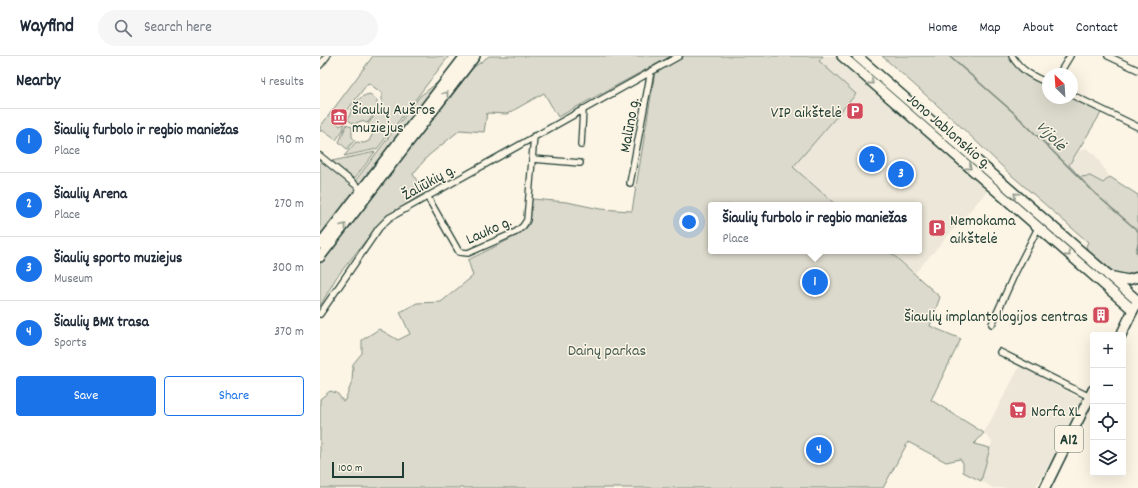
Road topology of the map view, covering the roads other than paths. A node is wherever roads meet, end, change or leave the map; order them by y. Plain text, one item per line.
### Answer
1 (327, 56) edge
2 (465, 56) edge
3 (475, 56) edge
4 (679, 56) edge
5 (842, 56) edge
6 (857, 56) edge
7 (1012, 56) edge
8 (1070, 56) edge
9 (1108, 56) edge
10 (320, 65) edge
11 (1063, 68) edge
12 (1138, 70) edge
13 (651, 71) junction
14 (1042, 80) edge
15 (1078, 98) edge
16 (583, 109) junction
17 (1138, 127) edge
18 (534, 136) junction
19 (408, 137) junction
20 (581, 144) dead end
21 (320, 156) edge
22 (533, 159) junction
23 (580, 163) dead end
24 (630, 183) dead end
25 (362, 190) junction
26 (427, 196) junction
27 (1045, 221) junction
28 (1038, 228) junction
29 (321, 251) edge
30 (1109, 276) junction
31 (1138, 277) edge
32 (1138, 301) edge
33 (1133, 310) junction
34 (320, 314) edge
35 (992, 324) dead end
36 (1122, 332) edge
37 (1000, 352) dead end
38 (1090, 394) edge
39 (1090, 396) edge
40 (1045, 488) edge

1 - 10 street
2 - 19 main road
19 -> 3 main road
4 - 13 street, Žaliūkių g.
5 -> 28 main road, Jono Jablonskio g.
27 -> 6 main road, Jono Jablonskio g.
7 - 14 street
8 - 11 street
9 - 12 street
13 - 16 street, Žaliūkių g.
13 - 24 street, Malūno g.
15 - 17 street
16 - 18 street, Žaliūkių g.
16 - 20 street
18 - 22 street, Lauko g.
18 - 26 street, Žaliūkių g.
19 - 25 main road
29 -> 19 main road
21 - 25 street
22 - 23 street
22 - 26 street, Lauko g.
25 - 29 main road
26 - 34 street, Žaliūkių g.
27 - 28 main road
27 - 30 main road, Jono Jablonskio g.
28 -> 33 main road, Jono Jablonskio g.
28 - 35 street
30 - 31 main road
30 - 32 main road, Jono Jablonskio g.
32 - 33 main road
33 - 36 main road
37 - 38 street
39 - 40 main road, A12

